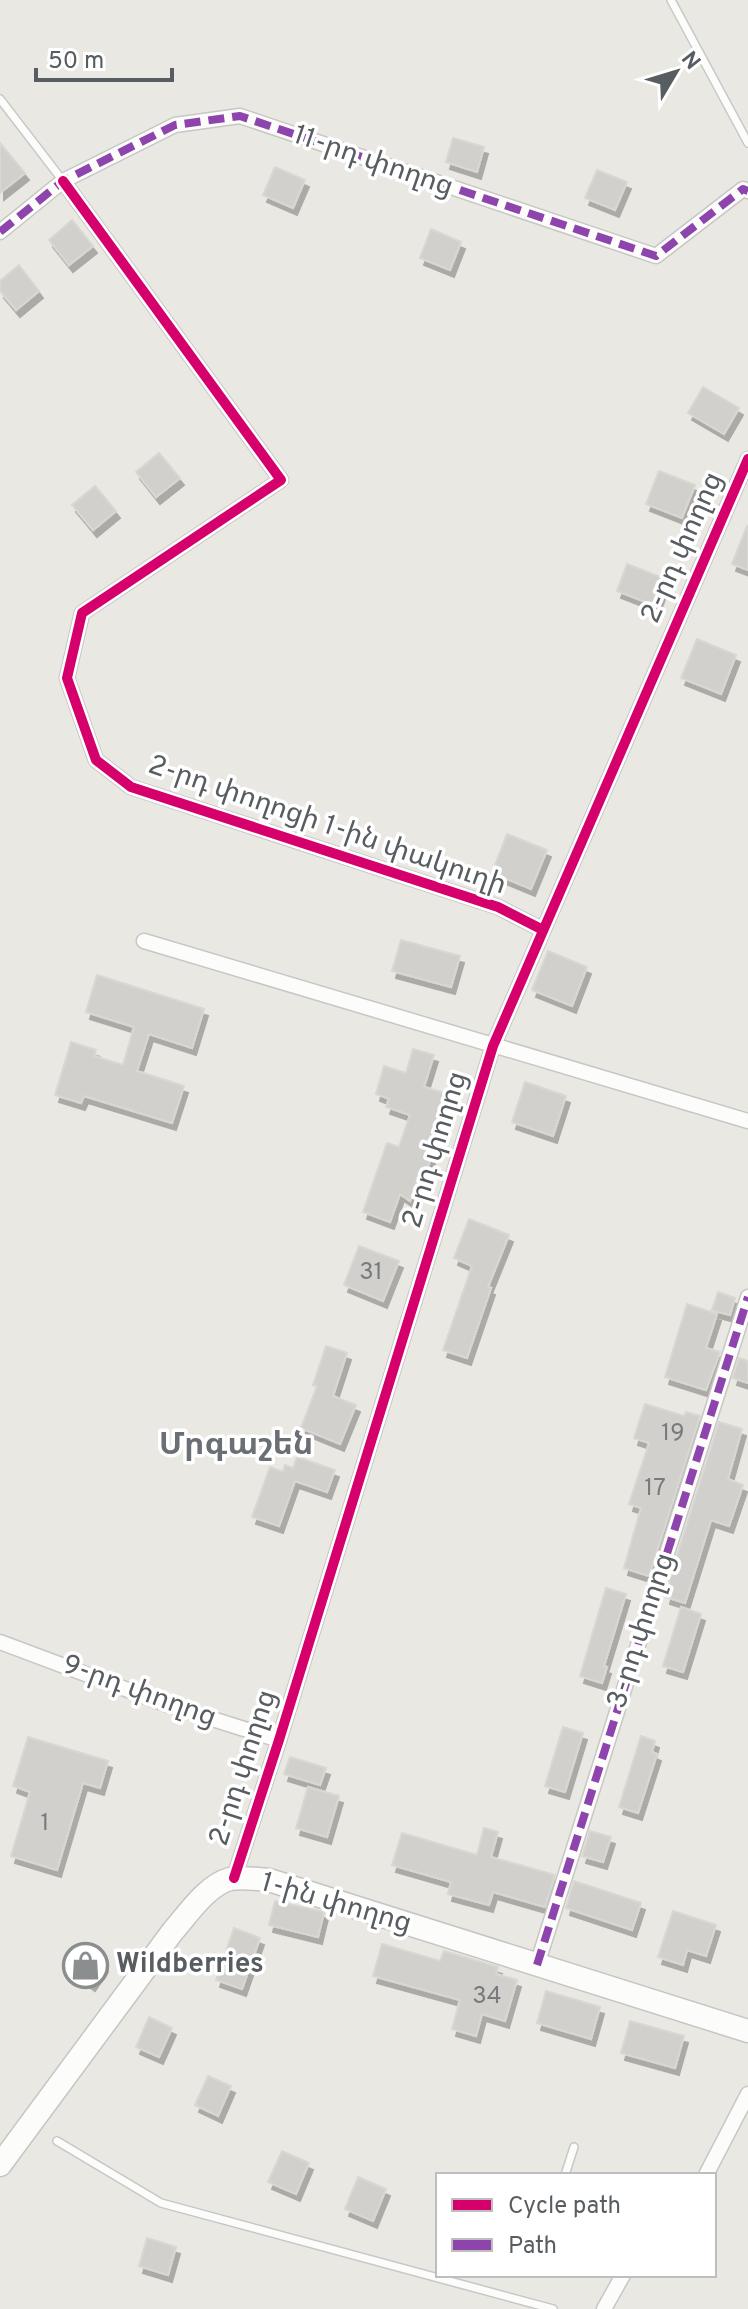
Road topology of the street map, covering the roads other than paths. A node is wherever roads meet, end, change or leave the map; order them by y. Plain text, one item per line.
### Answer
1 (671, 0) edge
2 (0, 99) edge
3 (748, 143) edge
4 (63, 181) junction
5 (748, 191) edge
6 (0, 232) edge
7 (748, 459) edge
8 (543, 930) junction
9 (144, 941) dead end
10 (493, 1046) junction
11 (748, 1121) edge
12 (748, 1297) edge
13 (0, 1642) edge
14 (279, 1740) junction
15 (234, 1878) junction
16 (537, 1965) junction
17 (748, 2031) edge
18 (748, 2094) edge
19 (57, 2141) dead end
20 (574, 2147) dead end
21 (0, 2165) edge
22 (566, 2173) edge
23 (707, 2173) edge
24 (622, 2277) edge
25 (608, 2308) edge
26 (553, 2309) edge

1 - 3 lane
2 - 4 lane
4 - 5 street, 11-րդ փողոց
4 - 6 street, 11-րդ փողոց
4 - 8 street, 2-րդ փողոցի 1-ին փակուղի
7 - 8 street, 2-րդ փողոց
8 - 10 street, 2-րդ փողոց
9 - 10 street
10 - 11 street
10 - 14 street, 2-րդ փողոց
12 - 16 street, 3-րդ փողոց
13 - 14 street, 9-րդ փողոց
14 - 15 street, 2-րդ փողոց
15 - 16 main road, 1-ին փողոց
15 - 21 main road, 1-ին փողոց
16 - 17 main road, 1-ին փողոց
18 - 23 street
19 - 26 lane
20 - 22 lane
24 - 25 street

